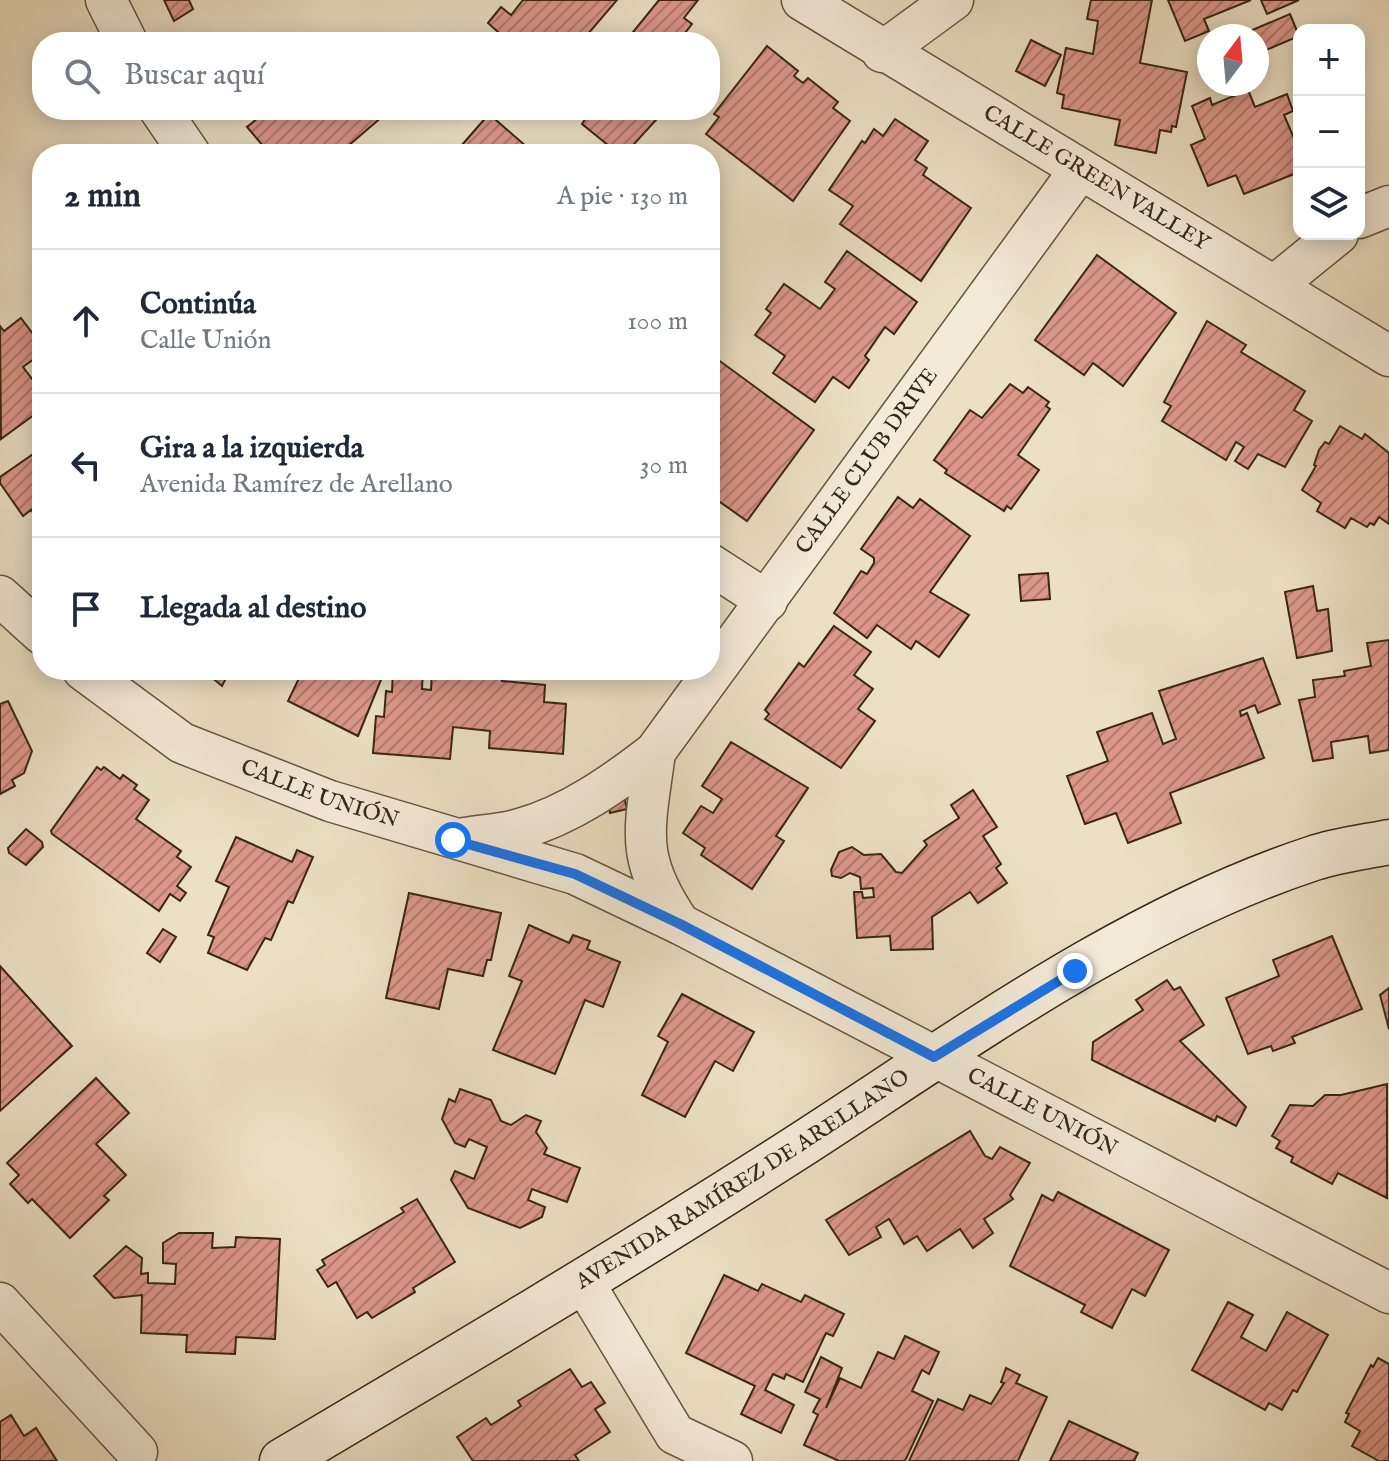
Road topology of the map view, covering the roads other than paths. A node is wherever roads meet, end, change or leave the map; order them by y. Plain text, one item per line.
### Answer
1 (106, 0) edge
2 (802, 0) edge
3 (953, 0) edge
4 (122, 32) edge
5 (882, 52) junction
6 (167, 120) edge
7 (183, 144) edge
8 (1079, 171) junction
9 (1389, 206) edge
10 (1365, 216) edge
11 (1331, 240) edge
12 (1274, 286) junction
13 (1389, 356) edge
14 (720, 570) edge
15 (0, 596) edge
16 (767, 601) junction
17 (32, 625) edge
18 (720, 664) edge
19 (97, 680) edge
20 (708, 680) edge
21 (655, 752) junction
22 (453, 840) junction
23 (1389, 842) edge
24 (680, 924) junction
25 (934, 1057) junction
26 (584, 1283) junction
27 (1389, 1293) edge
28 (0, 1303) edge
29 (669, 1447) edge
30 (137, 1452) dead end
31 (282, 1461) edge
32 (732, 1461) edge

1 - 4 street
2 - 5 street, CALLE GREEN VALLEY
3 - 5 street
5 - 8 street, CALLE GREEN VALLEY
6 - 7 street
8 - 12 street, CALLE GREEN VALLEY
8 - 16 street, CALLE CLUB DRIVE
9 - 10 street
11 - 12 street
12 - 13 street, CALLE GREEN VALLEY
14 - 16 street
15 - 17 street
16 - 18 street, CALLE CLUB DRIVE
19 - 22 street, CALLE UNIÓN
20 - 21 street, CALLE CLUB DRIVE
21 - 22 street, CALLE CLUB DRIVE
21 - 24 street, CALLE CLUB DRIVE
22 - 24 street, CALLE UNIÓN
23 - 25 street, AVENIDA RAMÍREZ DE ARELLANO
24 - 25 street, CALLE UNIÓN
25 - 26 street, AVENIDA RAMÍREZ DE ARELLANO
25 - 27 street, CALLE UNIÓN
26 - 29 street
26 - 31 street, AVENIDA RAMÍREZ DE ARELLANO
28 - 30 street
29 - 32 street

